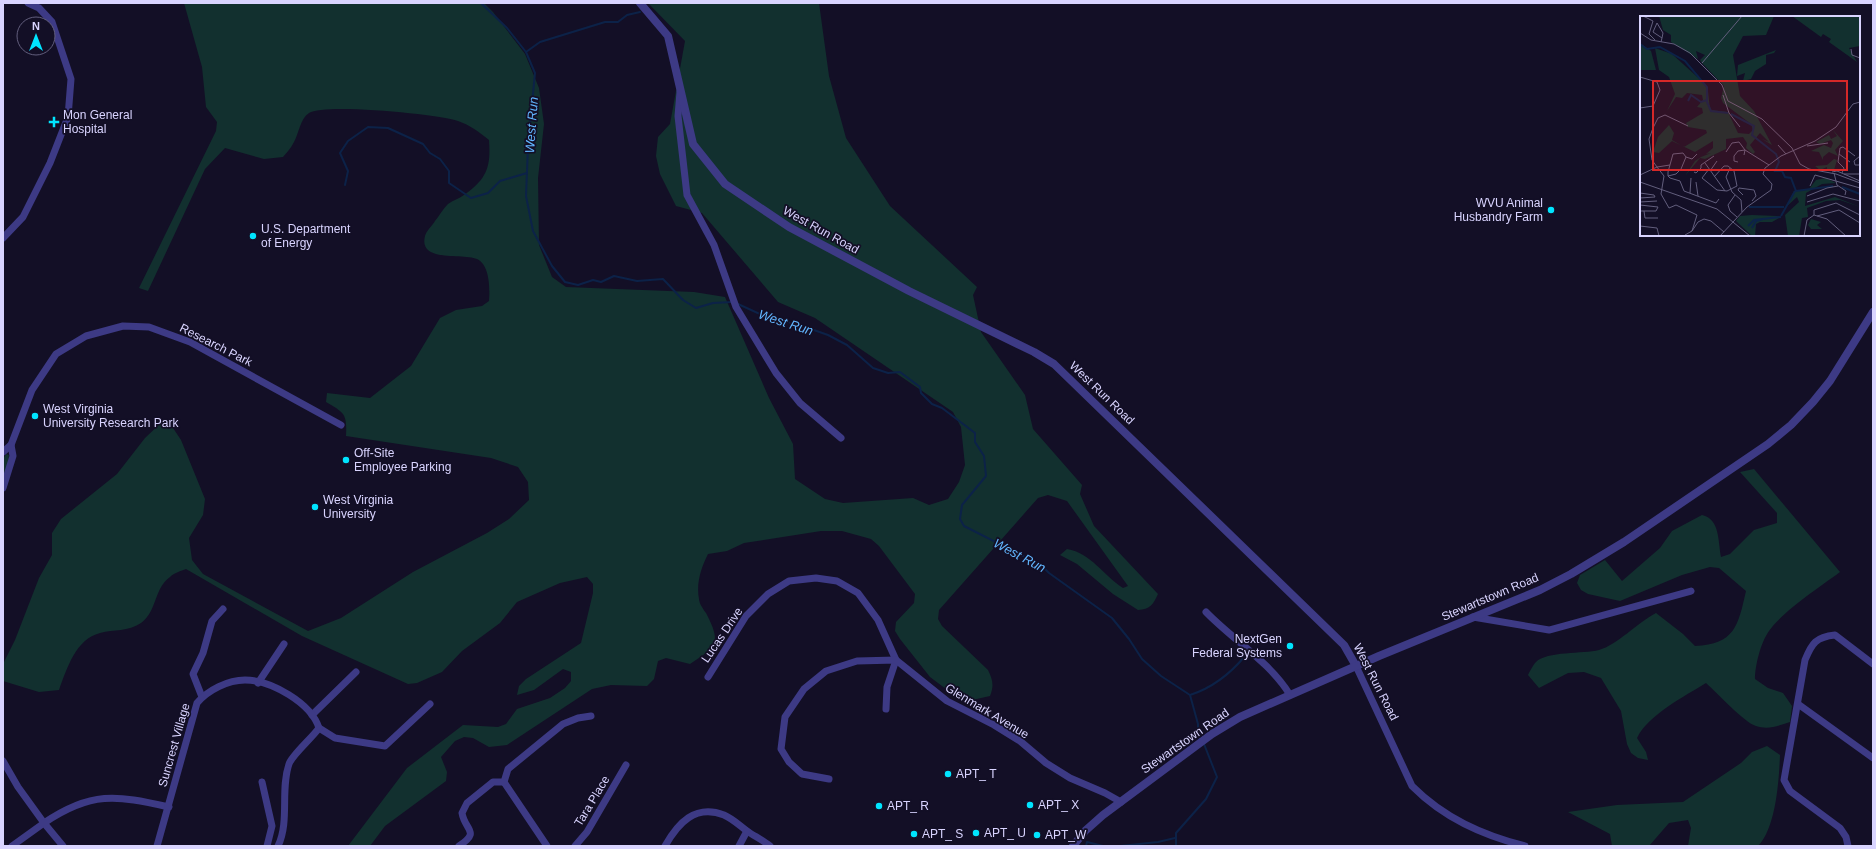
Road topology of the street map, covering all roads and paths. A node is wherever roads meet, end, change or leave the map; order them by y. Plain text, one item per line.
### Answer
1 (28, 3) edge
2 (640, 3) edge
3 (680, 92) junction
4 (3, 238) edge
5 (1873, 312) edge
6 (342, 425) dead end
7 (841, 438) dead end
8 (11, 445) junction
9 (3, 452) edge
10 (3, 488) edge
11 (1691, 591) dead end
12 (223, 609) dead end
13 (1206, 612) dead end
14 (1473, 617) junction
15 (284, 644) dead end
16 (896, 660) junction
17 (1873, 664) edge
18 (1356, 666) junction
19 (356, 672) dead end
20 (708, 677) dead end
21 (258, 682) junction
22 (1290, 695) junction
23 (202, 697) junction
24 (430, 704) dead end
25 (1798, 704) junction
26 (886, 709) dead end
27 (312, 715) junction
28 (591, 716) dead end
29 (319, 728) junction
30 (1873, 758) edge
31 (3, 761) edge
32 (626, 765) dead end
33 (829, 780) dead end
34 (262, 782) dead end
35 (504, 782) junction
36 (1121, 802) junction
37 (169, 807) junction
38 (44, 823) junction
39 (747, 831) junction
40 (12, 846) edge
41 (63, 846) edge
42 (157, 846) edge
43 (267, 846) edge
44 (278, 846) edge
45 (459, 846) edge
46 (547, 846) edge
47 (575, 846) edge
48 (665, 846) edge
49 (739, 846) edge
50 (770, 846) edge
51 (1073, 846) edge
52 (1525, 846) edge
53 (1848, 846) edge

1 - 4 street
2 - 3 street, West Run Road
3 - 7 street
3 - 18 street, West Run Road
5 - 14 street, Stewartstown Road
6 - 8 street, Research Park
8 - 9 street, Research Park
8 - 10 street, Research Park
11 - 14 street
12 - 23 street
13 - 22 street
14 - 18 street, Stewartstown Road
15 - 21 street
16 - 20 street, Lucas Drive
16 - 26 street
16 - 33 street
16 - 36 street, Glenmark Avenue
17 - 25 street
18 - 22 street, Stewartstown Road
18 - 52 street, West Run Road
19 - 27 street
21 - 23 street, Suncrest Village
21 - 27 street, Suncrest Village
22 - 36 street, Stewartstown Road
23 - 37 street, Suncrest Village
24 - 29 street
25 - 30 street
25 - 53 street
27 - 29 street, Suncrest Village
28 - 35 street
29 - 44 street
31 - 38 street
32 - 47 street, Tara Place
34 - 43 street
35 - 45 street
35 - 46 street
36 - 51 street, Stewartstown Road
37 - 38 street, Suncrest Village
37 - 42 street, Suncrest Village
38 - 40 street, Suncrest Village
38 - 41 street
39 - 48 street
39 - 49 street
39 - 50 street

